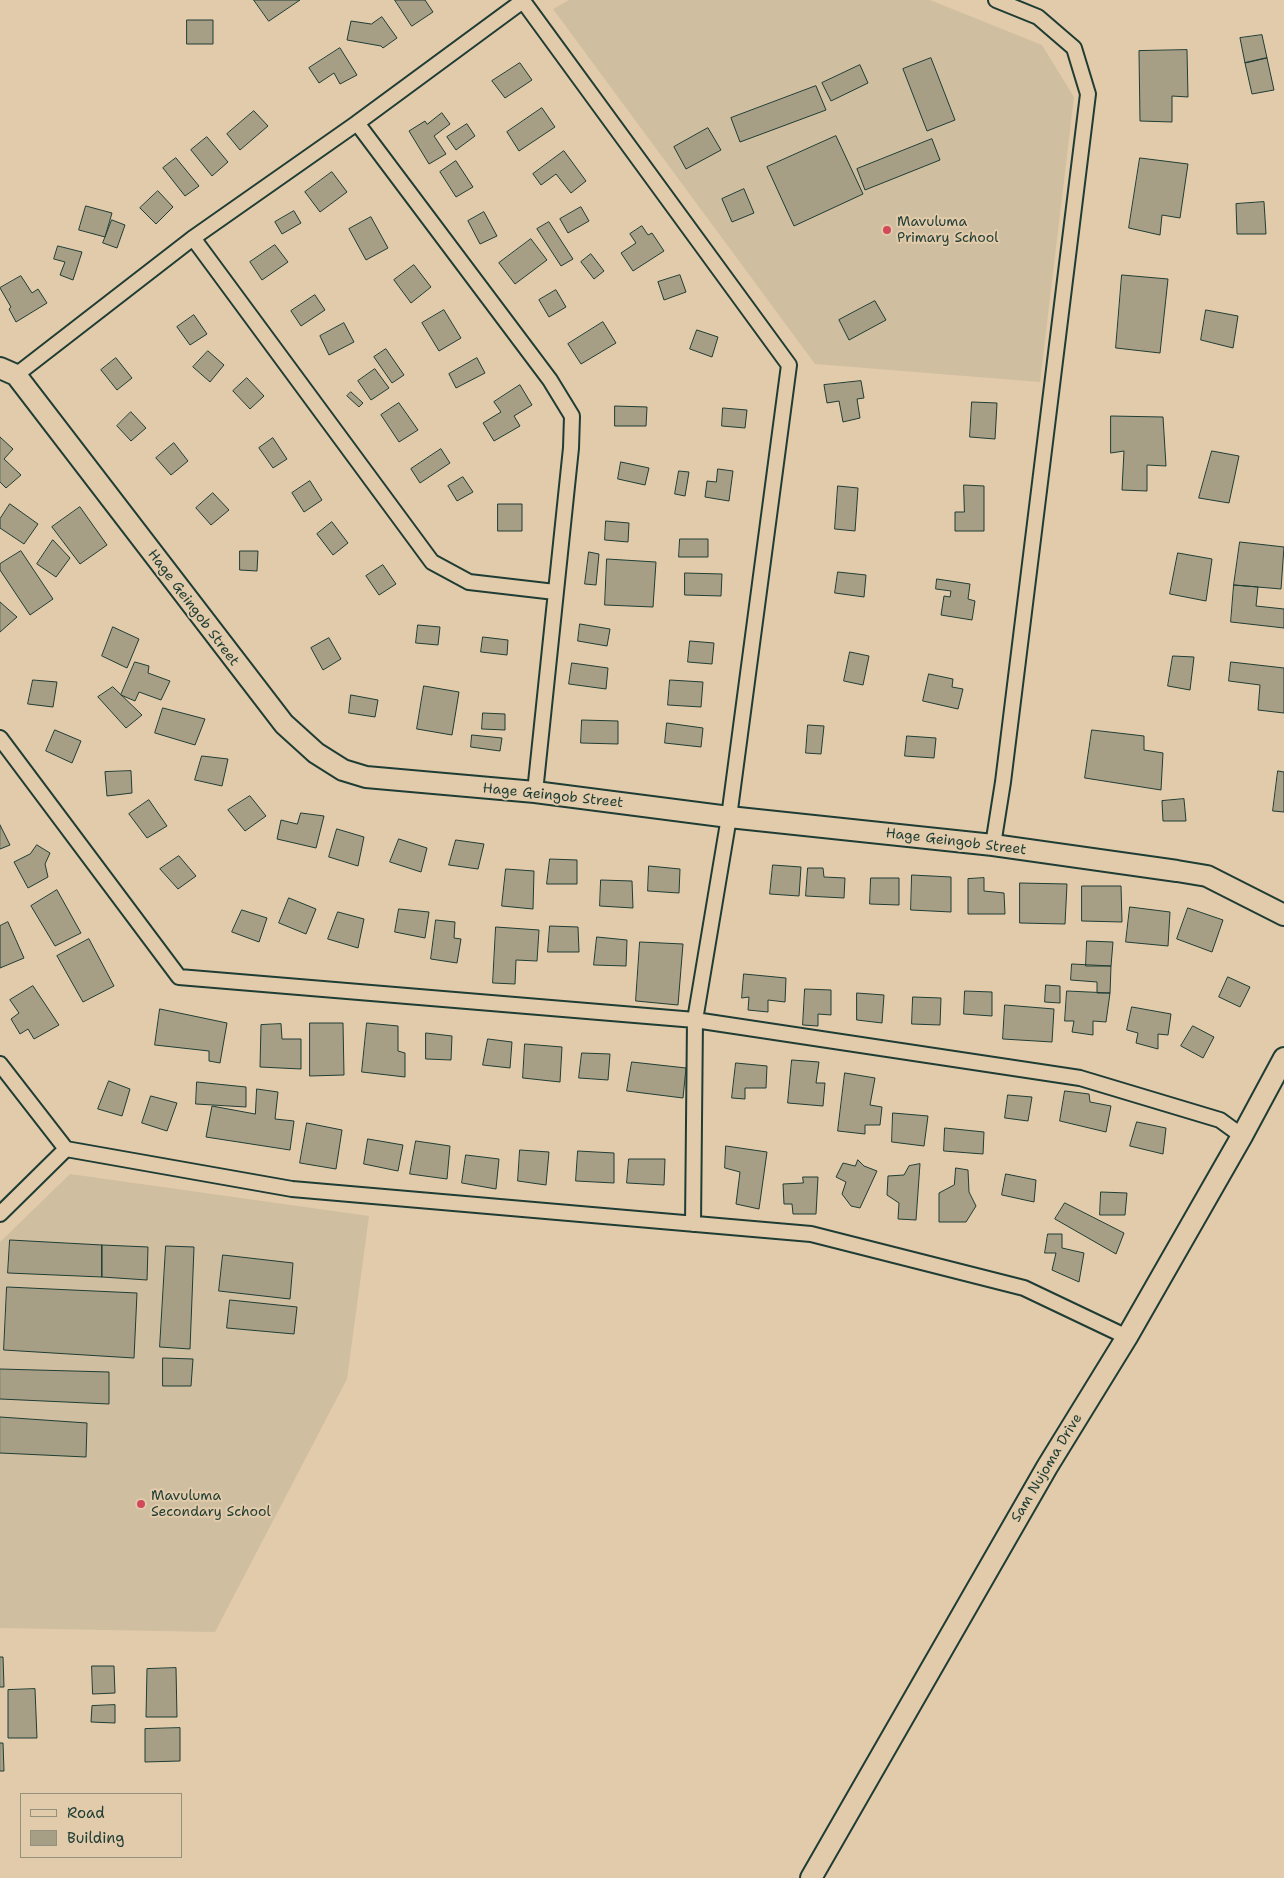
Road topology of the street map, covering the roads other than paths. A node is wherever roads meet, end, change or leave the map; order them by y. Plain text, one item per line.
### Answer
1 (524, 0) edge
2 (996, 0) edge
3 (356, 123) junction
4 (193, 238) junction
5 (8, 372) edge
6 (555, 592) junction
7 (0, 738) edge
8 (535, 792) junction
9 (729, 817) junction
10 (993, 845) junction
11 (1284, 915) edge
12 (695, 1020) junction
13 (1284, 1058) edge
14 (0, 1064) edge
15 (1242, 1136) junction
16 (66, 1149) junction
17 (0, 1214) edge
18 (693, 1224) junction
19 (1126, 1337) junction
20 (811, 1878) edge

1 - 3 street
1 - 9 street
2 - 10 street
3 - 4 street
3 - 6 street
4 - 5 street
4 - 6 street
5 - 8 street, Hage Geingob Street
6 - 8 street
7 - 12 street
8 - 9 street, Hage Geingob Street
9 - 10 street, Hage Geingob Street
9 - 12 street
10 - 11 street, Hage Geingob Street
12 - 15 street
12 - 18 street
13 - 15 street, Sam Nujoma Drive
14 - 16 street
15 - 19 street, Sam Nujoma Drive
16 - 17 street
16 - 18 street
18 - 19 street
19 - 20 street, Sam Nujoma Drive

